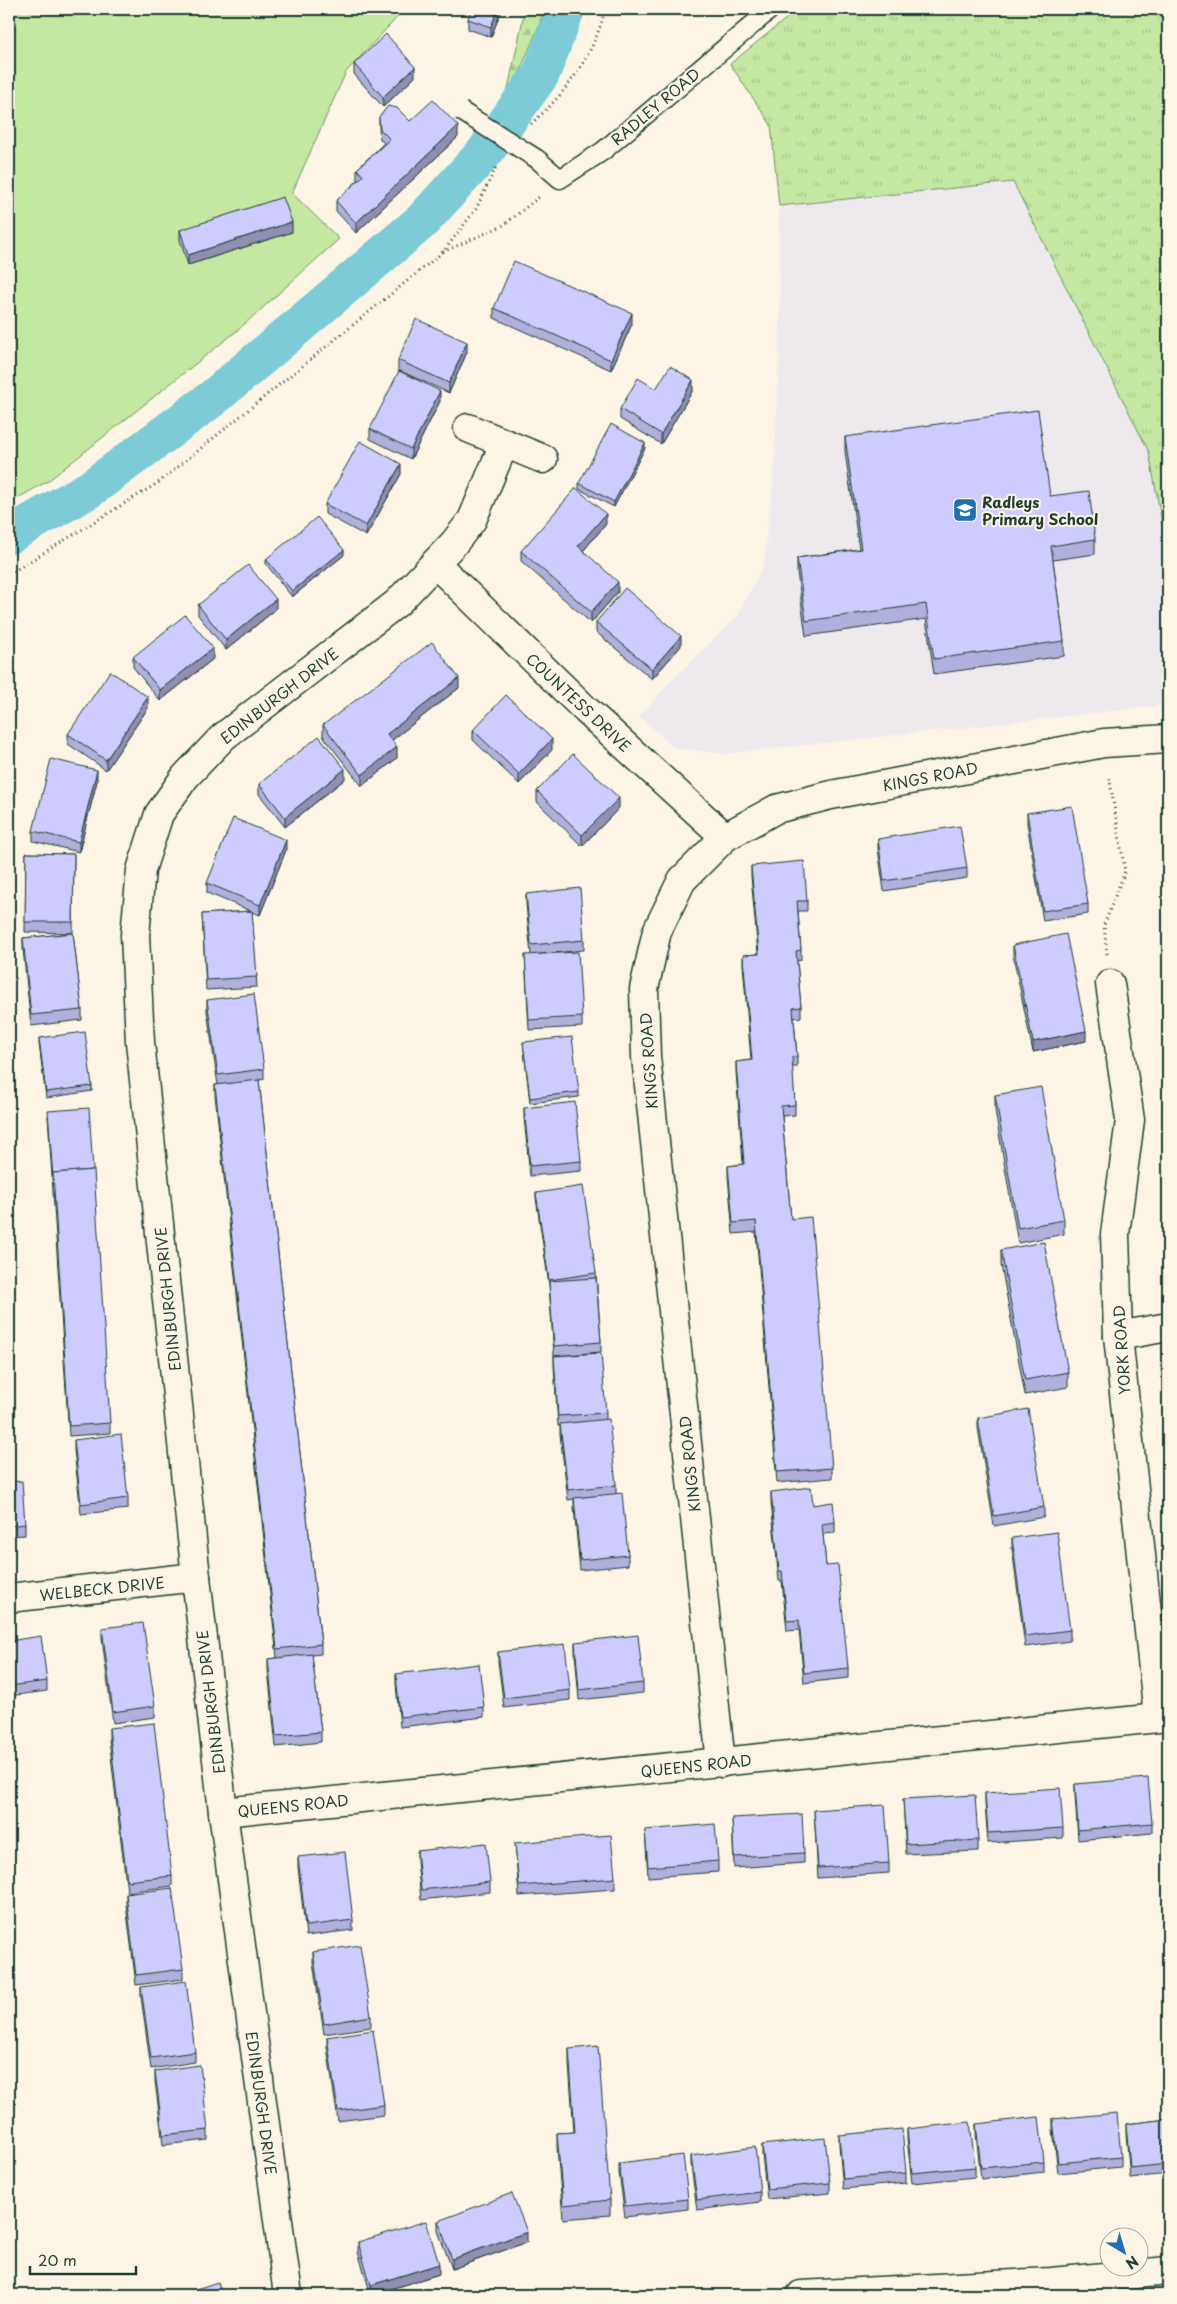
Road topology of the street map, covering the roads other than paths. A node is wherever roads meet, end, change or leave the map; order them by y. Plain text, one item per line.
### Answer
1 (771, 9) edge
2 (461, 111) dead end
3 (468, 428) dead end
4 (504, 444) junction
5 (542, 459) dead end
6 (435, 563) junction
7 (1168, 739) edge
8 (725, 838) junction
9 (1110, 984) road end
10 (1168, 1328) edge
11 (1118, 1336) junction
12 (196, 1577) junction
13 (9, 1598) edge
14 (1163, 1717) edge
15 (720, 1763) junction
16 (223, 1812) junction
17 (1168, 2271) edge
18 (288, 2295) edge
19 (801, 2295) edge

1 - 2 lane, RADLEY ROAD, bridge
3 - 4 street
4 - 5 street
4 - 6 street, EDINBURGH DRIVE
6 - 8 street, COUNTESS DRIVE
6 - 12 street, EDINBURGH DRIVE
7 - 8 street, KINGS ROAD
8 - 15 street, KINGS ROAD
9 - 11 street, YORK ROAD
10 - 11 street
11 - 14 street, YORK ROAD
12 - 13 street, WELBECK DRIVE
12 - 16 street, EDINBURGH DRIVE
14 - 15 street, QUEENS ROAD
15 - 16 street, QUEENS ROAD
16 - 18 street, EDINBURGH DRIVE
17 - 19 street

